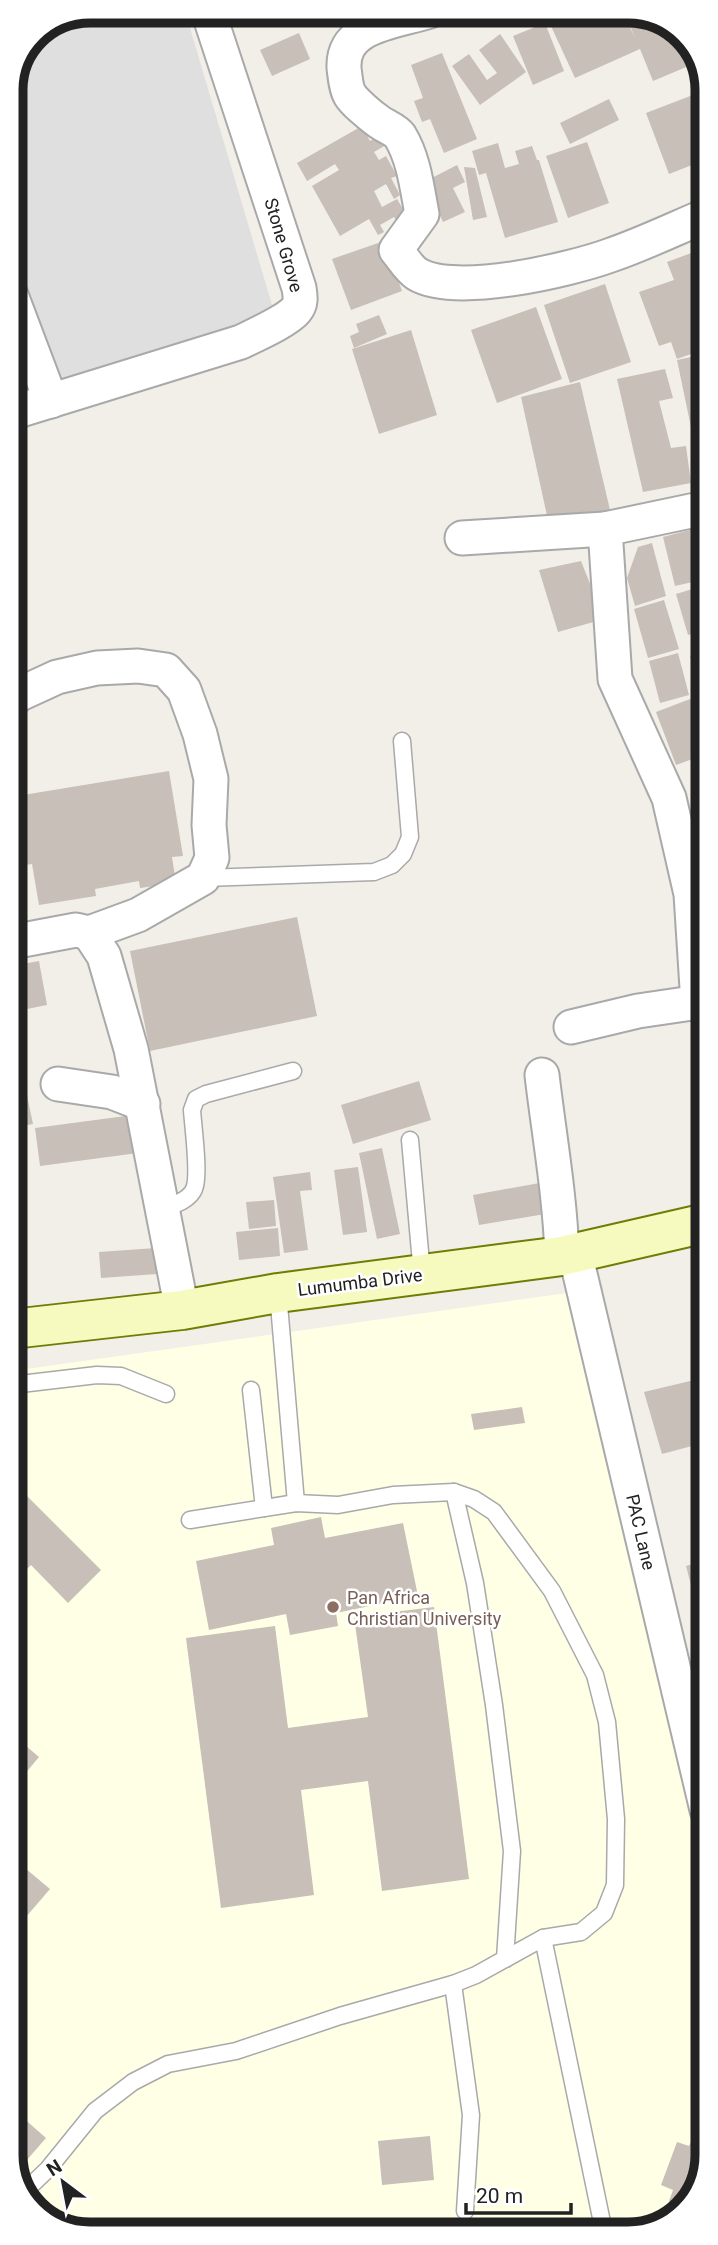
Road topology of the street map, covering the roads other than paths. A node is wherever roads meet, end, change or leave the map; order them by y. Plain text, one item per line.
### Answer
1 (212, 23) edge
2 (385, 23) edge
3 (695, 220) edge
4 (23, 327) edge
5 (51, 401) junction
6 (23, 409) edge
7 (695, 510) edge
8 (605, 530) junction
9 (462, 538) dead end
10 (23, 693) edge
11 (402, 741) dead end
12 (202, 878) junction
13 (89, 933) junction
14 (695, 933) edge
15 (23, 940) edge
16 (695, 1003) edge
17 (571, 1027) dead end
18 (293, 1071) dead end
19 (542, 1074) dead end
20 (58, 1084) dead end
21 (143, 1104) junction
22 (410, 1140) dead end
23 (162, 1210) junction
24 (695, 1226) edge
25 (569, 1255) junction
26 (422, 1274) junction
27 (278, 1293) junction
28 (182, 1310) junction
29 (23, 1328) edge
30 (23, 1384) edge
31 (251, 1390) dead end
32 (166, 1394) dead end
33 (454, 1492) junction
34 (296, 1503) junction
35 (264, 1508) junction
36 (190, 1520) dead end
37 (695, 1760) edge
38 (542, 1938) junction
39 (505, 1959) junction
40 (453, 1984) junction
41 (30, 2186) edge
42 (465, 2211) dead end
43 (602, 2222) edge

1 - 5 street, Stone Grove
2 - 3 street
4 - 5 street
5 - 6 street, Stone Grove
7 - 8 street
8 - 9 street
8 - 14 street
10 - 12 street
11 - 12 lane
12 - 13 street
13 - 15 street
13 - 21 street
16 - 17 street
18 - 23 lane
19 - 25 street, PAC Lane
20 - 21 street
21 - 23 street
22 - 26 lane
23 - 28 street
24 - 25 street, Lumumba Drive
25 - 26 street, Lumumba Drive
25 - 37 street, PAC Lane
26 - 27 street, Lumumba Drive
27 - 28 street, Lumumba Drive
27 - 34 lane
28 - 29 street, Lumumba Drive
30 - 32 lane
31 - 35 lane
33 - 34 lane
33 - 38 lane
33 - 39 lane
34 - 35 lane
35 - 36 lane
38 - 39 lane
38 - 43 lane
39 - 40 lane
40 - 41 lane
40 - 42 lane

